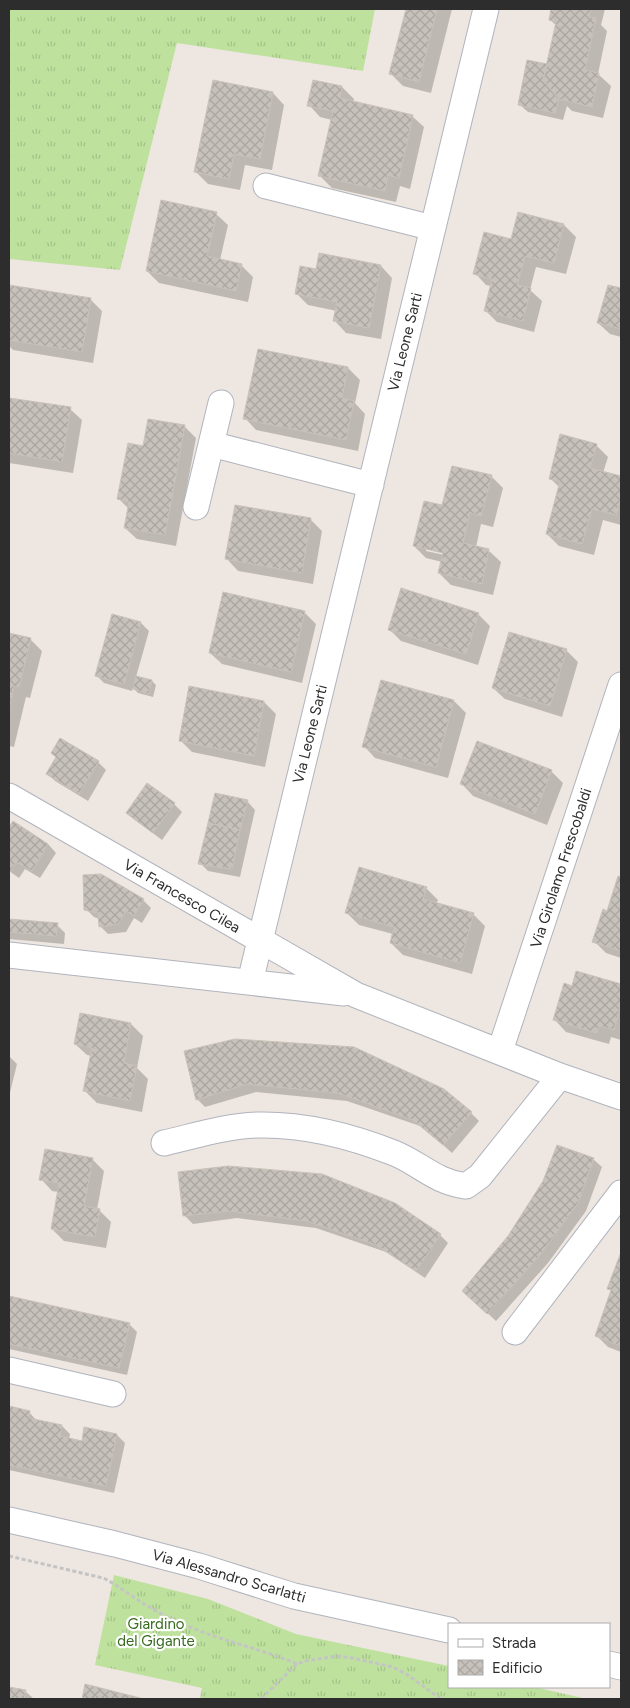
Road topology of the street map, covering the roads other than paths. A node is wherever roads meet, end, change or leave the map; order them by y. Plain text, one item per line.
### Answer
1 (486, 9) edge
2 (266, 186) dead end
3 (433, 228) junction
4 (221, 404) dead end
5 (211, 444) junction
6 (371, 485) junction
7 (196, 506) dead end
8 (621, 684) edge
9 (9, 796) edge
10 (260, 941) junction
11 (9, 955) edge
12 (250, 982) junction
13 (356, 994) junction
14 (500, 1051) junction
15 (560, 1076) junction
16 (621, 1097) edge
17 (164, 1142) dead end
18 (621, 1193) edge
19 (515, 1332) dead end
20 (9, 1370) edge
21 (113, 1394) dead end
22 (9, 1520) edge
23 (448, 1630) edge

1 - 3 street, Via Leone Sarti
2 - 3 street
3 - 6 street, Via Leone Sarti
4 - 5 street
5 - 6 street
5 - 7 street
6 - 10 street, Via Leone Sarti
8 - 14 street, Via Girolamo Frescobaldi
9 - 10 street, Via Francesco Cilea
10 - 12 street, Via Leone Sarti
10 - 13 street, Via Francesco Cilea
11 - 12 street, Via Francesco Cilea
12 - 13 street, Via Francesco Cilea
13 - 14 street, Via Francesco Cilea
14 - 15 street, Via Francesco Cilea
15 - 16 street, Via Francesco Cilea
15 - 17 street
18 - 19 street
20 - 21 street
22 - 23 street, Via Alessandro Scarlatti

